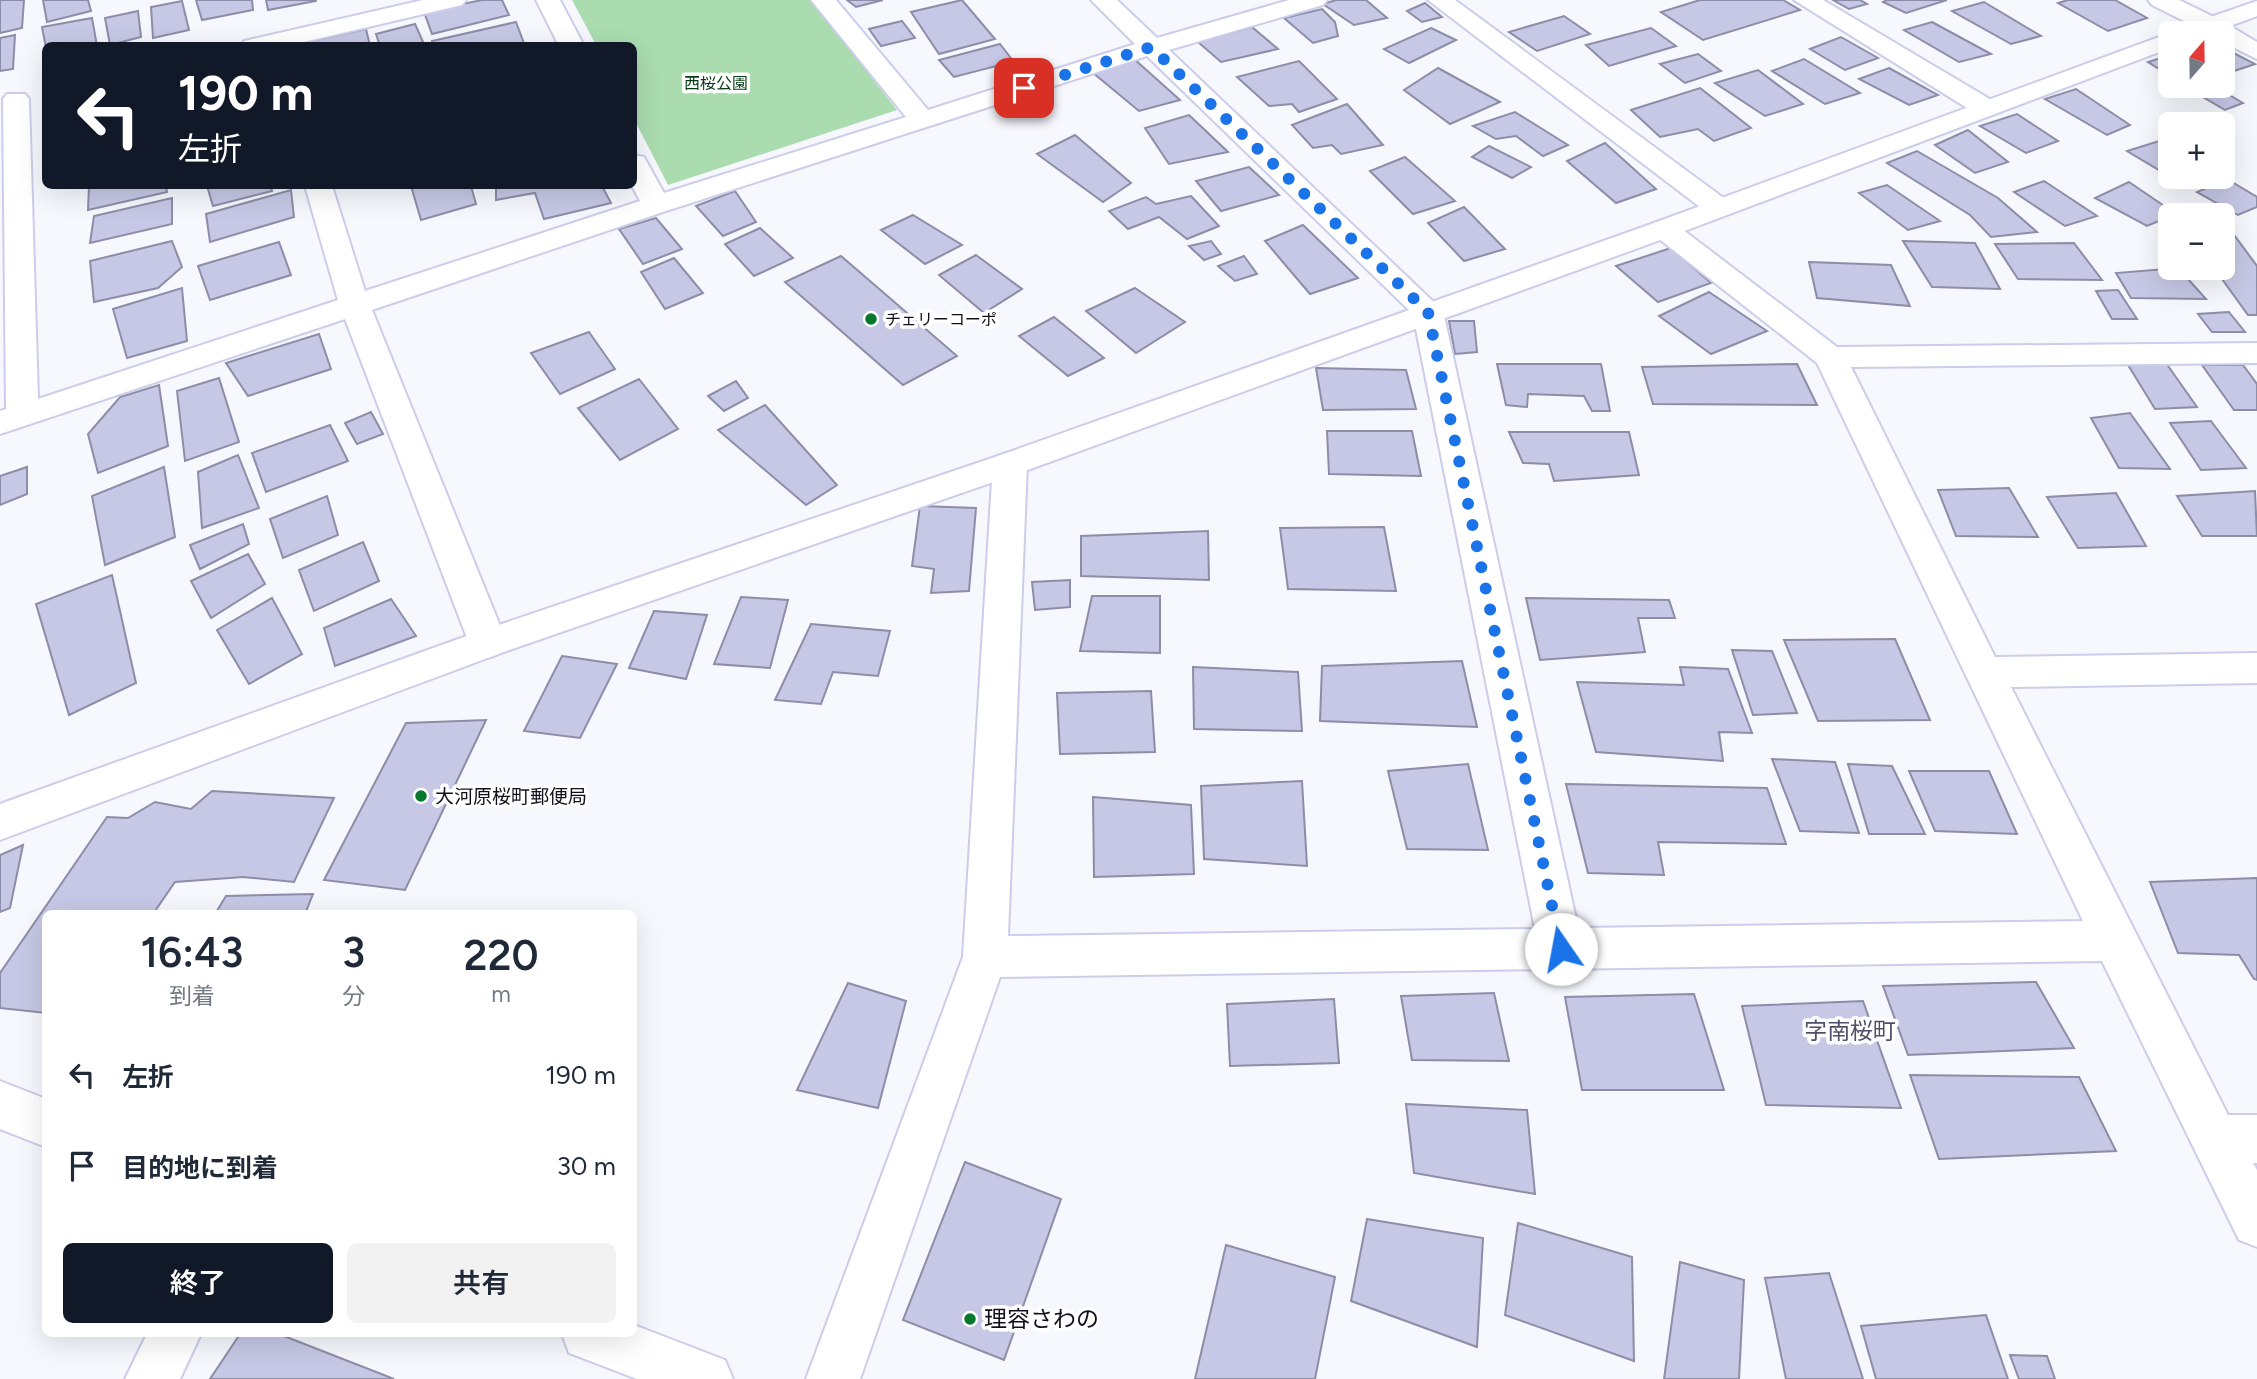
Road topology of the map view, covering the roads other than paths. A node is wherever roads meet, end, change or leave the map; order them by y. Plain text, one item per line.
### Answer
1 (454, 0) edge
2 (548, 0) edge
3 (823, 0) edge
4 (1103, 0) edge
5 (1315, 0) edge
6 (1440, 0) edge
7 (1806, 0) edge
8 (2160, 0) edge
9 (2257, 8) edge
10 (2189, 21) edge
11 (2222, 21) edge
12 (275, 42) edge
13 (570, 42) edge
14 (2235, 43) edge
15 (2158, 44) edge
16 (1151, 47) junction
17 (2257, 52) edge
18 (17, 99) edge
19 (1984, 107) junction
20 (923, 120) junction
21 (637, 169) edge
22 (319, 189) edge
23 (656, 205) junction
24 (1719, 208) junction
25 (1664, 229) junction
26 (355, 306) junction
27 (1428, 312) junction
28 (2257, 353) edge
29 (1830, 357) junction
30 (11, 419) edge
31 (1010, 464) junction
32 (488, 643) junction
33 (2257, 668) edge
34 (1985, 671) junction
35 (0, 822) edge
36 (2115, 941) junction
37 (1561, 949) junction
38 (985, 957) junction
39 (0, 1105) edge
40 (42, 1121) edge
41 (2236, 1139) edge
42 (2257, 1222) edge
43 (173, 1337) edge
44 (595, 1337) edge
45 (152, 1379) edge
46 (706, 1379) edge
47 (833, 1379) edge

1 - 12 street
2 - 13 street
3 - 20 street
4 - 16 street
5 - 16 street
6 - 24 street
7 - 19 street
8 - 10 street
9 - 11 street
14 - 17 street
15 - 19 street
16 - 20 street
16 - 27 street
18 - 30 street
19 - 24 street
20 - 23 street
21 - 23 street
22 - 26 street
23 - 26 street
24 - 25 street
25 - 27 street
25 - 29 street
26 - 30 street
26 - 32 street
27 - 31 street
27 - 37 street
28 - 29 street
29 - 34 street
31 - 32 street
31 - 38 street
32 - 35 street
33 - 34 street
34 - 36 street
36 - 37 street
36 - 41 street
37 - 38 street
38 - 47 street
39 - 40 street
41 - 42 street
43 - 45 street
44 - 46 street

